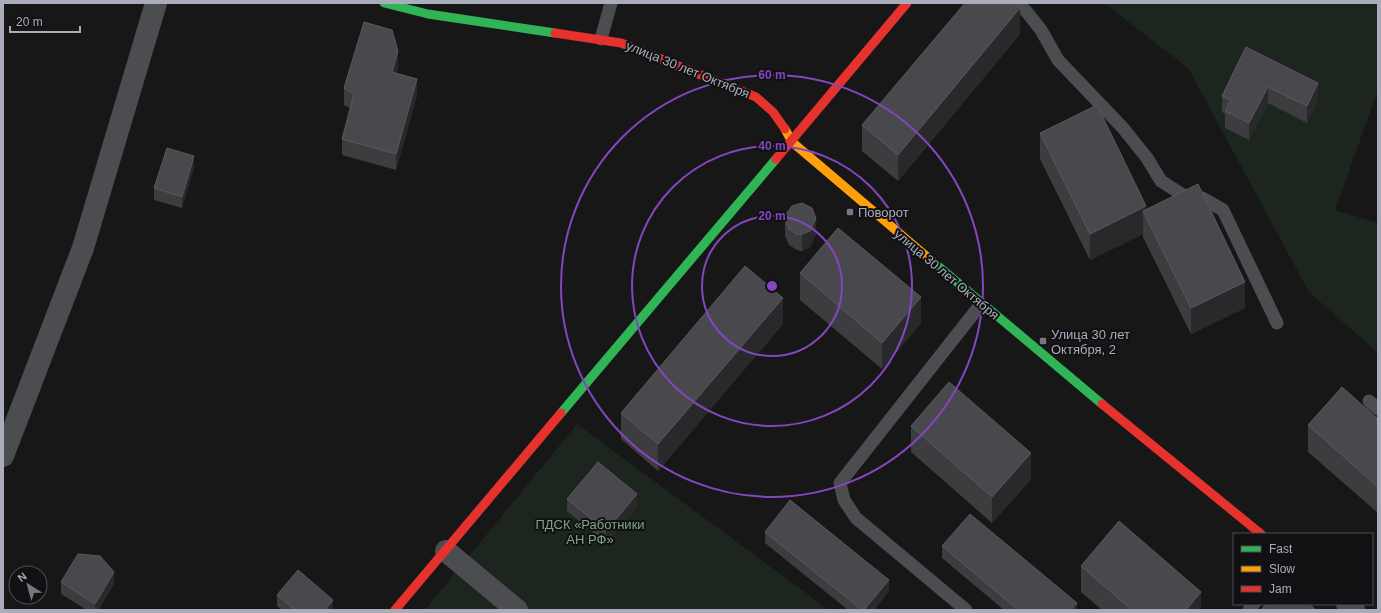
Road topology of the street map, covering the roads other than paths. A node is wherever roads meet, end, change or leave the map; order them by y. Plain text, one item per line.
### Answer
1 (156, 3) edge
2 (384, 3) edge
3 (611, 3) edge
4 (907, 3) edge
5 (1016, 3) edge
6 (601, 39) junction
7 (792, 142) junction
8 (981, 304) junction
9 (1277, 323) dead end
10 (3, 456) edge
11 (1260, 533) edge
12 (446, 550) junction
13 (395, 610) edge
14 (517, 610) edge
15 (966, 610) edge

1 - 10 street
2 - 6 street, улица 30 лет Октября
3 - 6 lane
4 - 7 street
5 - 9 lane
6 - 7 street, улица 30 лет Октября
7 - 8 street, улица 30 лет Октября
7 - 12 street
8 - 11 street, улица 30 лет Октября
8 - 15 lane
12 - 13 street
12 - 14 street

